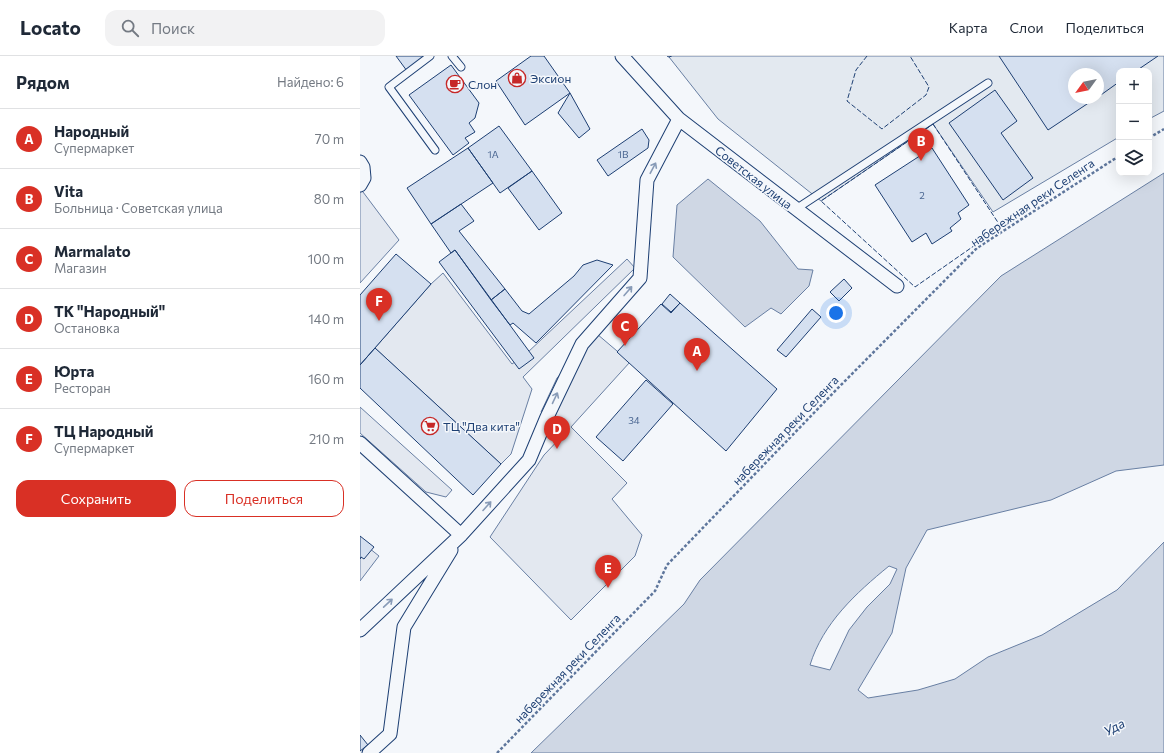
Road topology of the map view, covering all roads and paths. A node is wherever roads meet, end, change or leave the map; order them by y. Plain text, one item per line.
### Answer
1 (430, 56) edge
2 (452, 56) edge
3 (622, 56) edge
4 (461, 67) dead end
5 (988, 82) dead end
6 (679, 119) junction
7 (1164, 129) edge
8 (1152, 136) edge
9 (434, 150) dead end
10 (1116, 158) edge
11 (360, 162) edge
12 (360, 185) edge
13 (796, 209) junction
14 (897, 286) dead end
15 (360, 443) edge
16 (461, 535) junction
17 (360, 630) edge
18 (369, 753) edge
19 (497, 753) edge

1 - 9 lane
2 - 4 lane
3 - 6 street, Советская улица
5 - 13 lane
6 - 13 street, Советская улица
16 -> 6 street
7 - 8 path
10 - 19 path, набережная реки Селенга
11 - 12 street
13 - 14 street, Советская улица
15 - 16 street
17 -> 16 street
16 - 18 street

